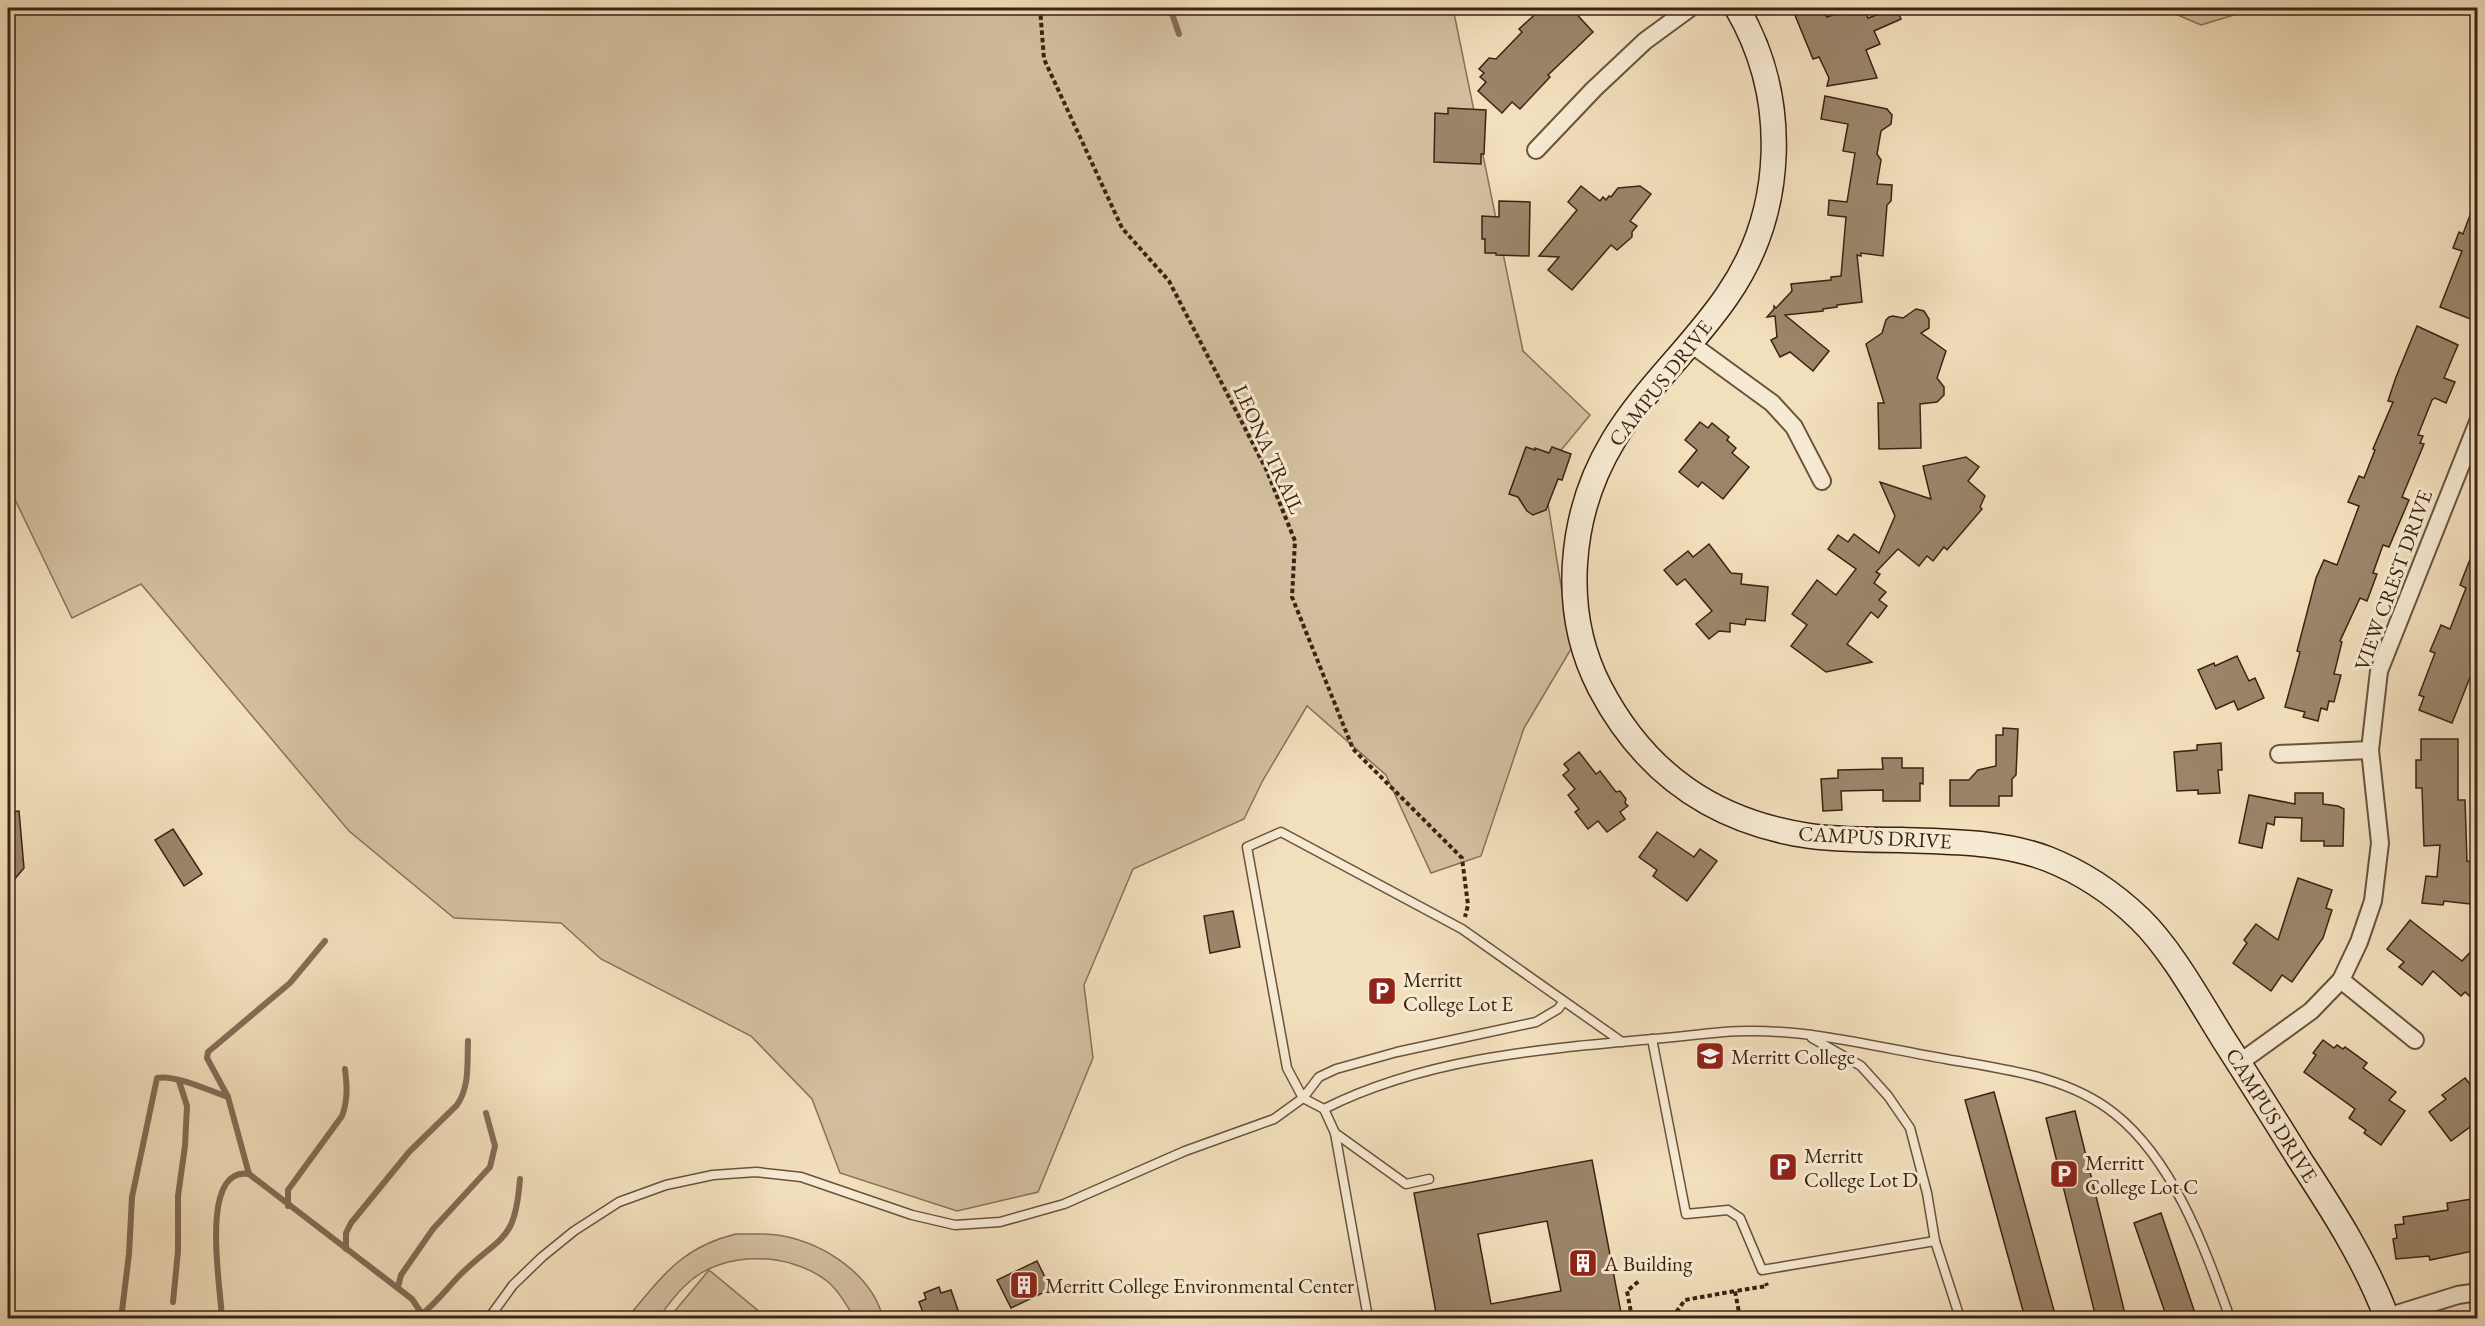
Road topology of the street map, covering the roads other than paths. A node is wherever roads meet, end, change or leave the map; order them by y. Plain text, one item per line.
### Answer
1 (1690, 8) edge
2 (1737, 8) edge
3 (1536, 150) dead end
4 (1691, 344) junction
5 (2478, 422) edge
6 (1822, 482) dead end
7 (2370, 750) junction
8 (2278, 754) dead end
9 (2341, 980) junction
10 (1564, 1001) junction
11 (1806, 1035) junction
12 (1652, 1040) junction
13 (2415, 1040) dead end
14 (1622, 1042) junction
15 (2239, 1063) junction
16 (1304, 1098) junction
17 (1324, 1109) junction
18 (1335, 1133) junction
19 (1429, 1179) dead end
20 (1935, 1240) junction
21 (2478, 1292) edge
22 (489, 1318) edge
23 (1368, 1318) edge
24 (1960, 1318) edge
25 (2230, 1318) edge
26 (2387, 1318) edge

1 - 3 street
2 - 4 street, CAMPUS DRIVE
4 - 6 street
4 - 15 street, CAMPUS DRIVE
5 - 7 street, VIEW CREST DRIVE
7 - 8 street
7 - 9 street, VIEW CREST DRIVE
9 - 13 street
9 - 15 street, VIEW CREST DRIVE
10 - 14 lane
10 - 16 lane
10 - 16 lane
11 - 12 lane
11 - 20 lane
11 - 25 lane
12 - 14 lane
12 - 20 lane
14 - 17 lane
15 - 26 street, CAMPUS DRIVE
16 - 17 lane
16 - 22 lane
17 - 18 lane
18 - 19 lane
18 - 23 lane
20 - 24 lane
21 - 26 street

